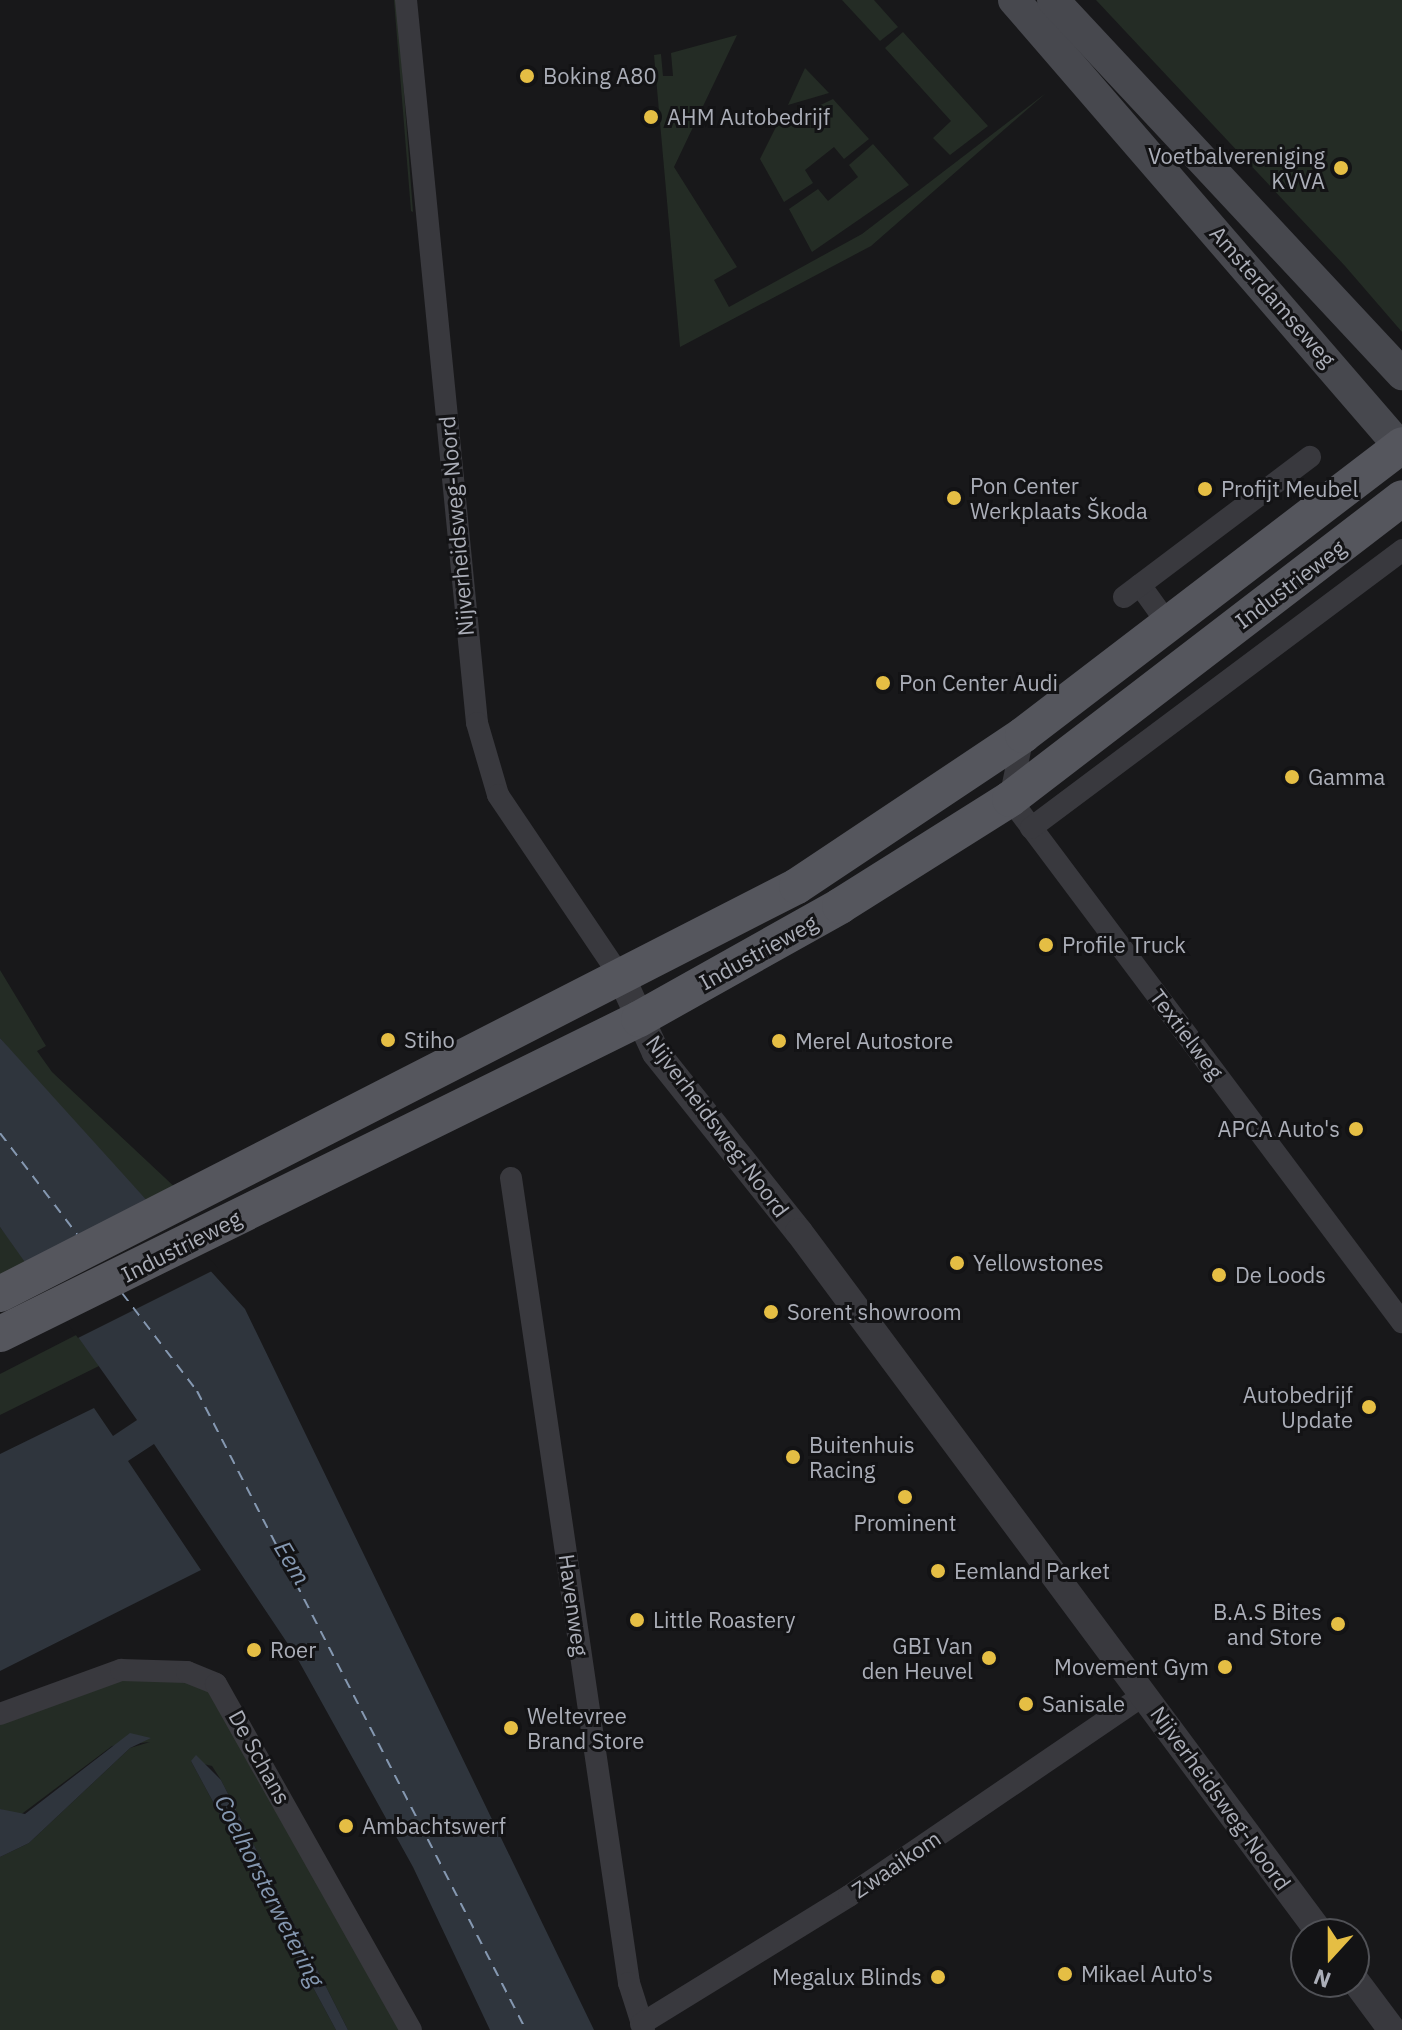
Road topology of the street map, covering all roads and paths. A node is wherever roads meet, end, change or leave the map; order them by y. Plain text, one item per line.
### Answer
1 (406, 0) edge
2 (1014, 0) edge
3 (1053, 0) edge
4 (1402, 374) edge
5 (1401, 445) edge
6 (1310, 457) dead end
7 (1402, 498) edge
8 (1402, 550) edge
9 (1168, 624) junction
10 (1023, 735) junction
11 (1010, 799) junction
12 (1031, 828) junction
13 (622, 979) junction
14 (639, 1019) junction
15 (511, 1178) dead end
16 (0, 1294) edge
17 (1402, 1322) edge
18 (0, 1334) edge
19 (1144, 1695) junction
20 (0, 1714) edge
21 (1309, 1918) edge
22 (1368, 1998) edge
23 (643, 2027) edge
24 (411, 2030) edge
25 (1392, 2030) edge

1 - 13 street, Nijverheidsweg-Noord
2 - 5 main road, Amsterdamseweg
3 - 4 main road, Amsterdamseweg
5 - 9 main road, Industrieweg
6 - 9 street
7 - 11 main road, Industrieweg
8 - 12 street, Industrieweg
9 - 10 main road, Industrieweg
10 - 11 street
10 - 13 main road, Industrieweg
11 - 12 street, Textielweg
11 - 14 main road, Industrieweg
12 - 17 street, Textielweg
13 - 14 street, Nijverheidsweg-Noord
13 - 16 main road, Industrieweg
14 - 18 main road, Industrieweg
14 - 19 street, Nijverheidsweg-Noord
15 - 23 street, Havenweg
19 - 21 street, Nijverheidsweg-Noord
19 - 23 street, Zwaaikom
20 - 24 street, De Schans
22 - 25 street

